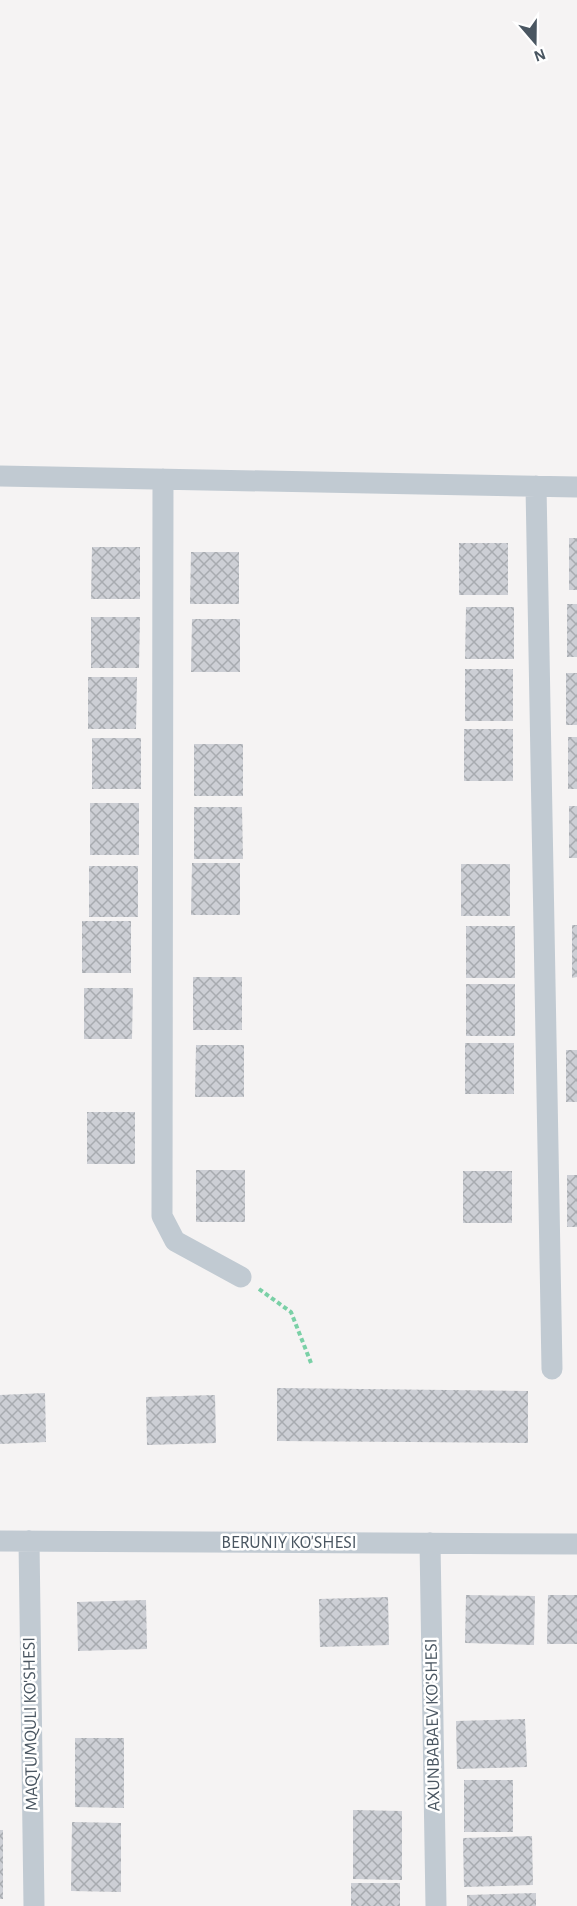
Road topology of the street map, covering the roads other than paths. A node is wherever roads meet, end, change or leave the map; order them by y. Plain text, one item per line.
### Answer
1 (0, 476) edge
2 (164, 479) junction
3 (536, 486) junction
4 (577, 487) edge
5 (241, 1277) road end
6 (552, 1369) dead end
7 (0, 1541) edge
8 (29, 1541) junction
9 (430, 1543) junction
10 (577, 1544) edge
11 (34, 1906) edge
12 (436, 1906) edge

1 - 2 street
2 - 3 street
2 - 5 street
3 - 4 street
3 - 6 street
7 - 8 street, BERUNIY KO'SHESI
8 - 9 street, BERUNIY KO'SHESI
8 - 11 street, MAQTUMQULI KO'SHESI
9 - 10 street, BERUNIY KO'SHESI
9 - 12 street, AXUNBABAEV KO'SHESI

